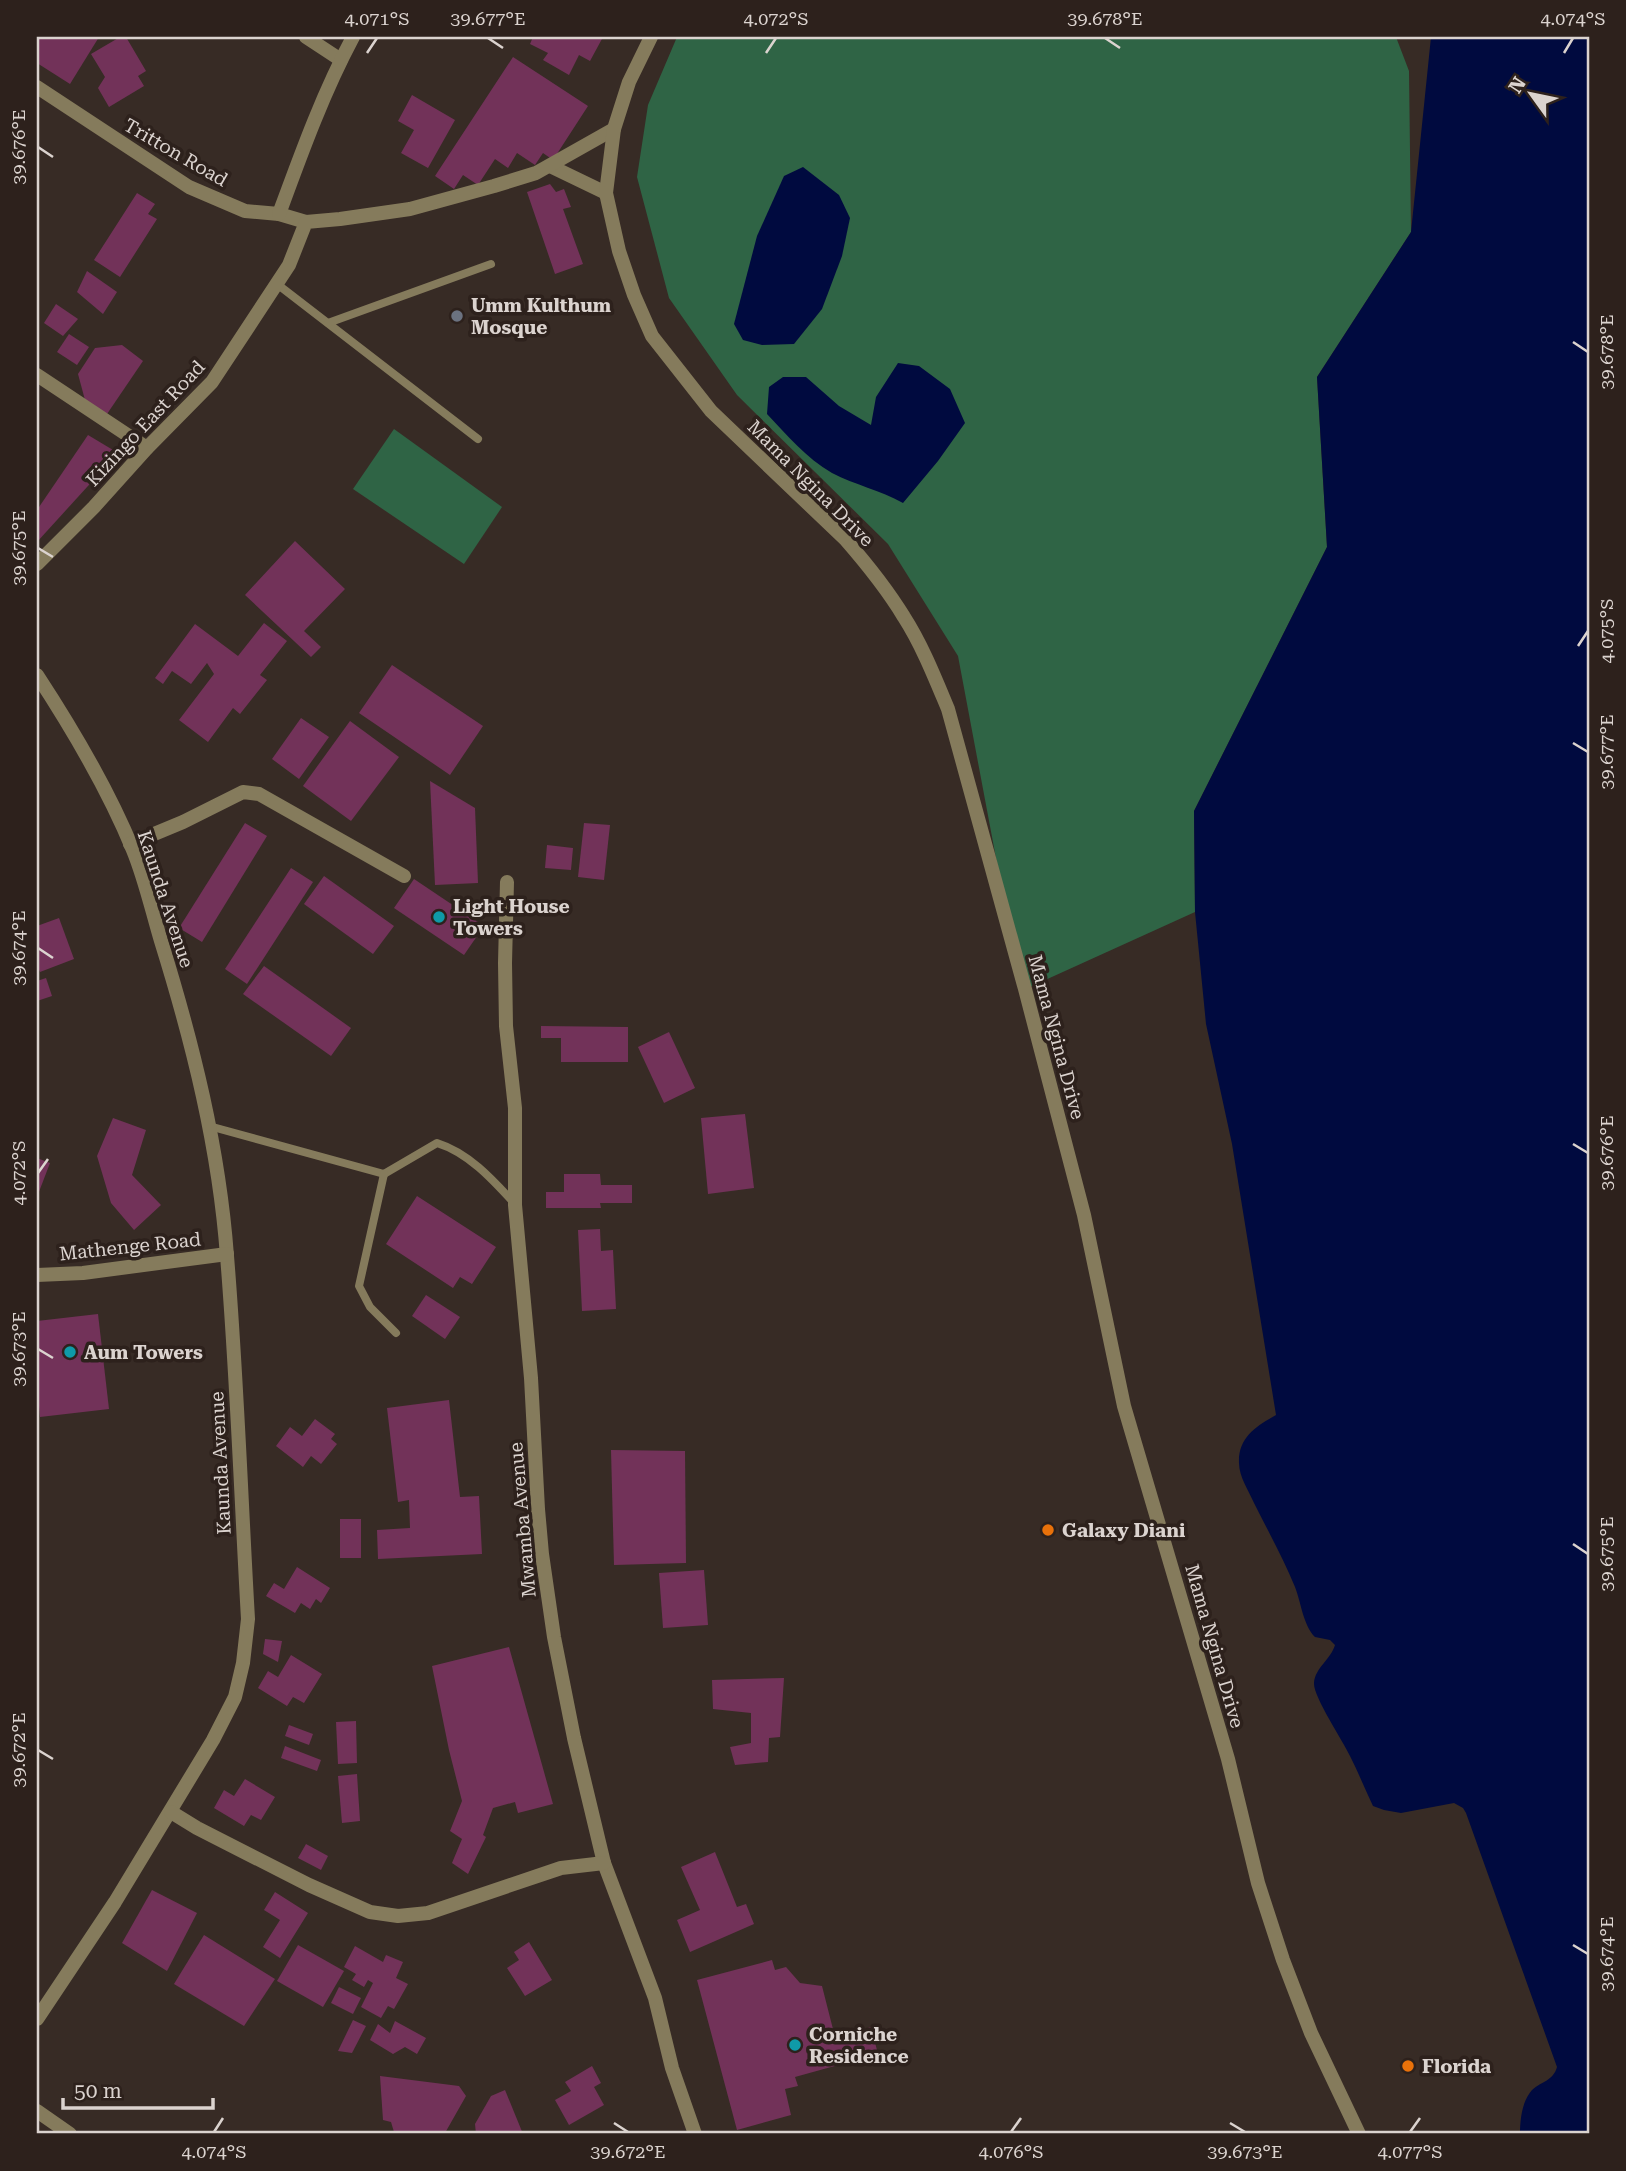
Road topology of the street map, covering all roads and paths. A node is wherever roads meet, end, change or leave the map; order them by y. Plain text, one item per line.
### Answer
1 (306, 37) edge
2 (353, 37) edge
3 (650, 37) edge
4 (341, 60) junction
5 (37, 88) edge
6 (614, 128) junction
7 (550, 166) junction
8 (606, 193) junction
9 (279, 214) junction
10 (306, 222) junction
11 (491, 264) dead end
12 (276, 284) junction
13 (328, 324) junction
14 (37, 375) edge
15 (478, 439) dead end
16 (147, 448) junction
17 (37, 564) edge
18 (37, 675) edge
19 (130, 844) junction
20 (404, 876) dead end
21 (507, 882) dead end
22 (209, 1126) junction
23 (384, 1174) junction
24 (515, 1205) junction
25 (227, 1254) junction
26 (37, 1275) edge
27 (396, 1333) dead end
28 (171, 1812) junction
29 (604, 1863) junction
30 (37, 2019) edge
31 (37, 2111) edge
32 (70, 2134) edge
33 (695, 2134) edge
34 (1359, 2134) edge

1 - 4 street
2 - 4 street
3 - 6 street, Mama Ngina Drive
4 - 9 street
5 - 9 street, Tritton Road
6 - 7 street
6 - 8 street, Mama Ngina Drive
7 - 8 street
7 - 10 street
8 - 34 street, Mama Ngina Drive
9 - 10 street, Tritton Road
10 - 12 street, Kizingo East Road
11 - 13 lane
12 - 13 lane
12 - 16 street, Kizingo East Road
13 - 15 lane
14 - 16 street
16 - 17 street, Kizingo East Road
18 - 19 street, Kaunda Avenue
19 - 20 street
19 - 22 street, Kaunda Avenue
21 - 24 street, Mwamba Avenue
22 - 23 lane
22 - 25 street, Kaunda Avenue
23 - 24 lane
23 - 27 lane
24 - 29 street, Mwamba Avenue
25 - 26 street, Mathenge Road
25 - 28 street, Kaunda Avenue
28 - 29 street
28 - 30 street, Kaunda Avenue
29 - 33 street, Mwamba Avenue
31 - 32 street

